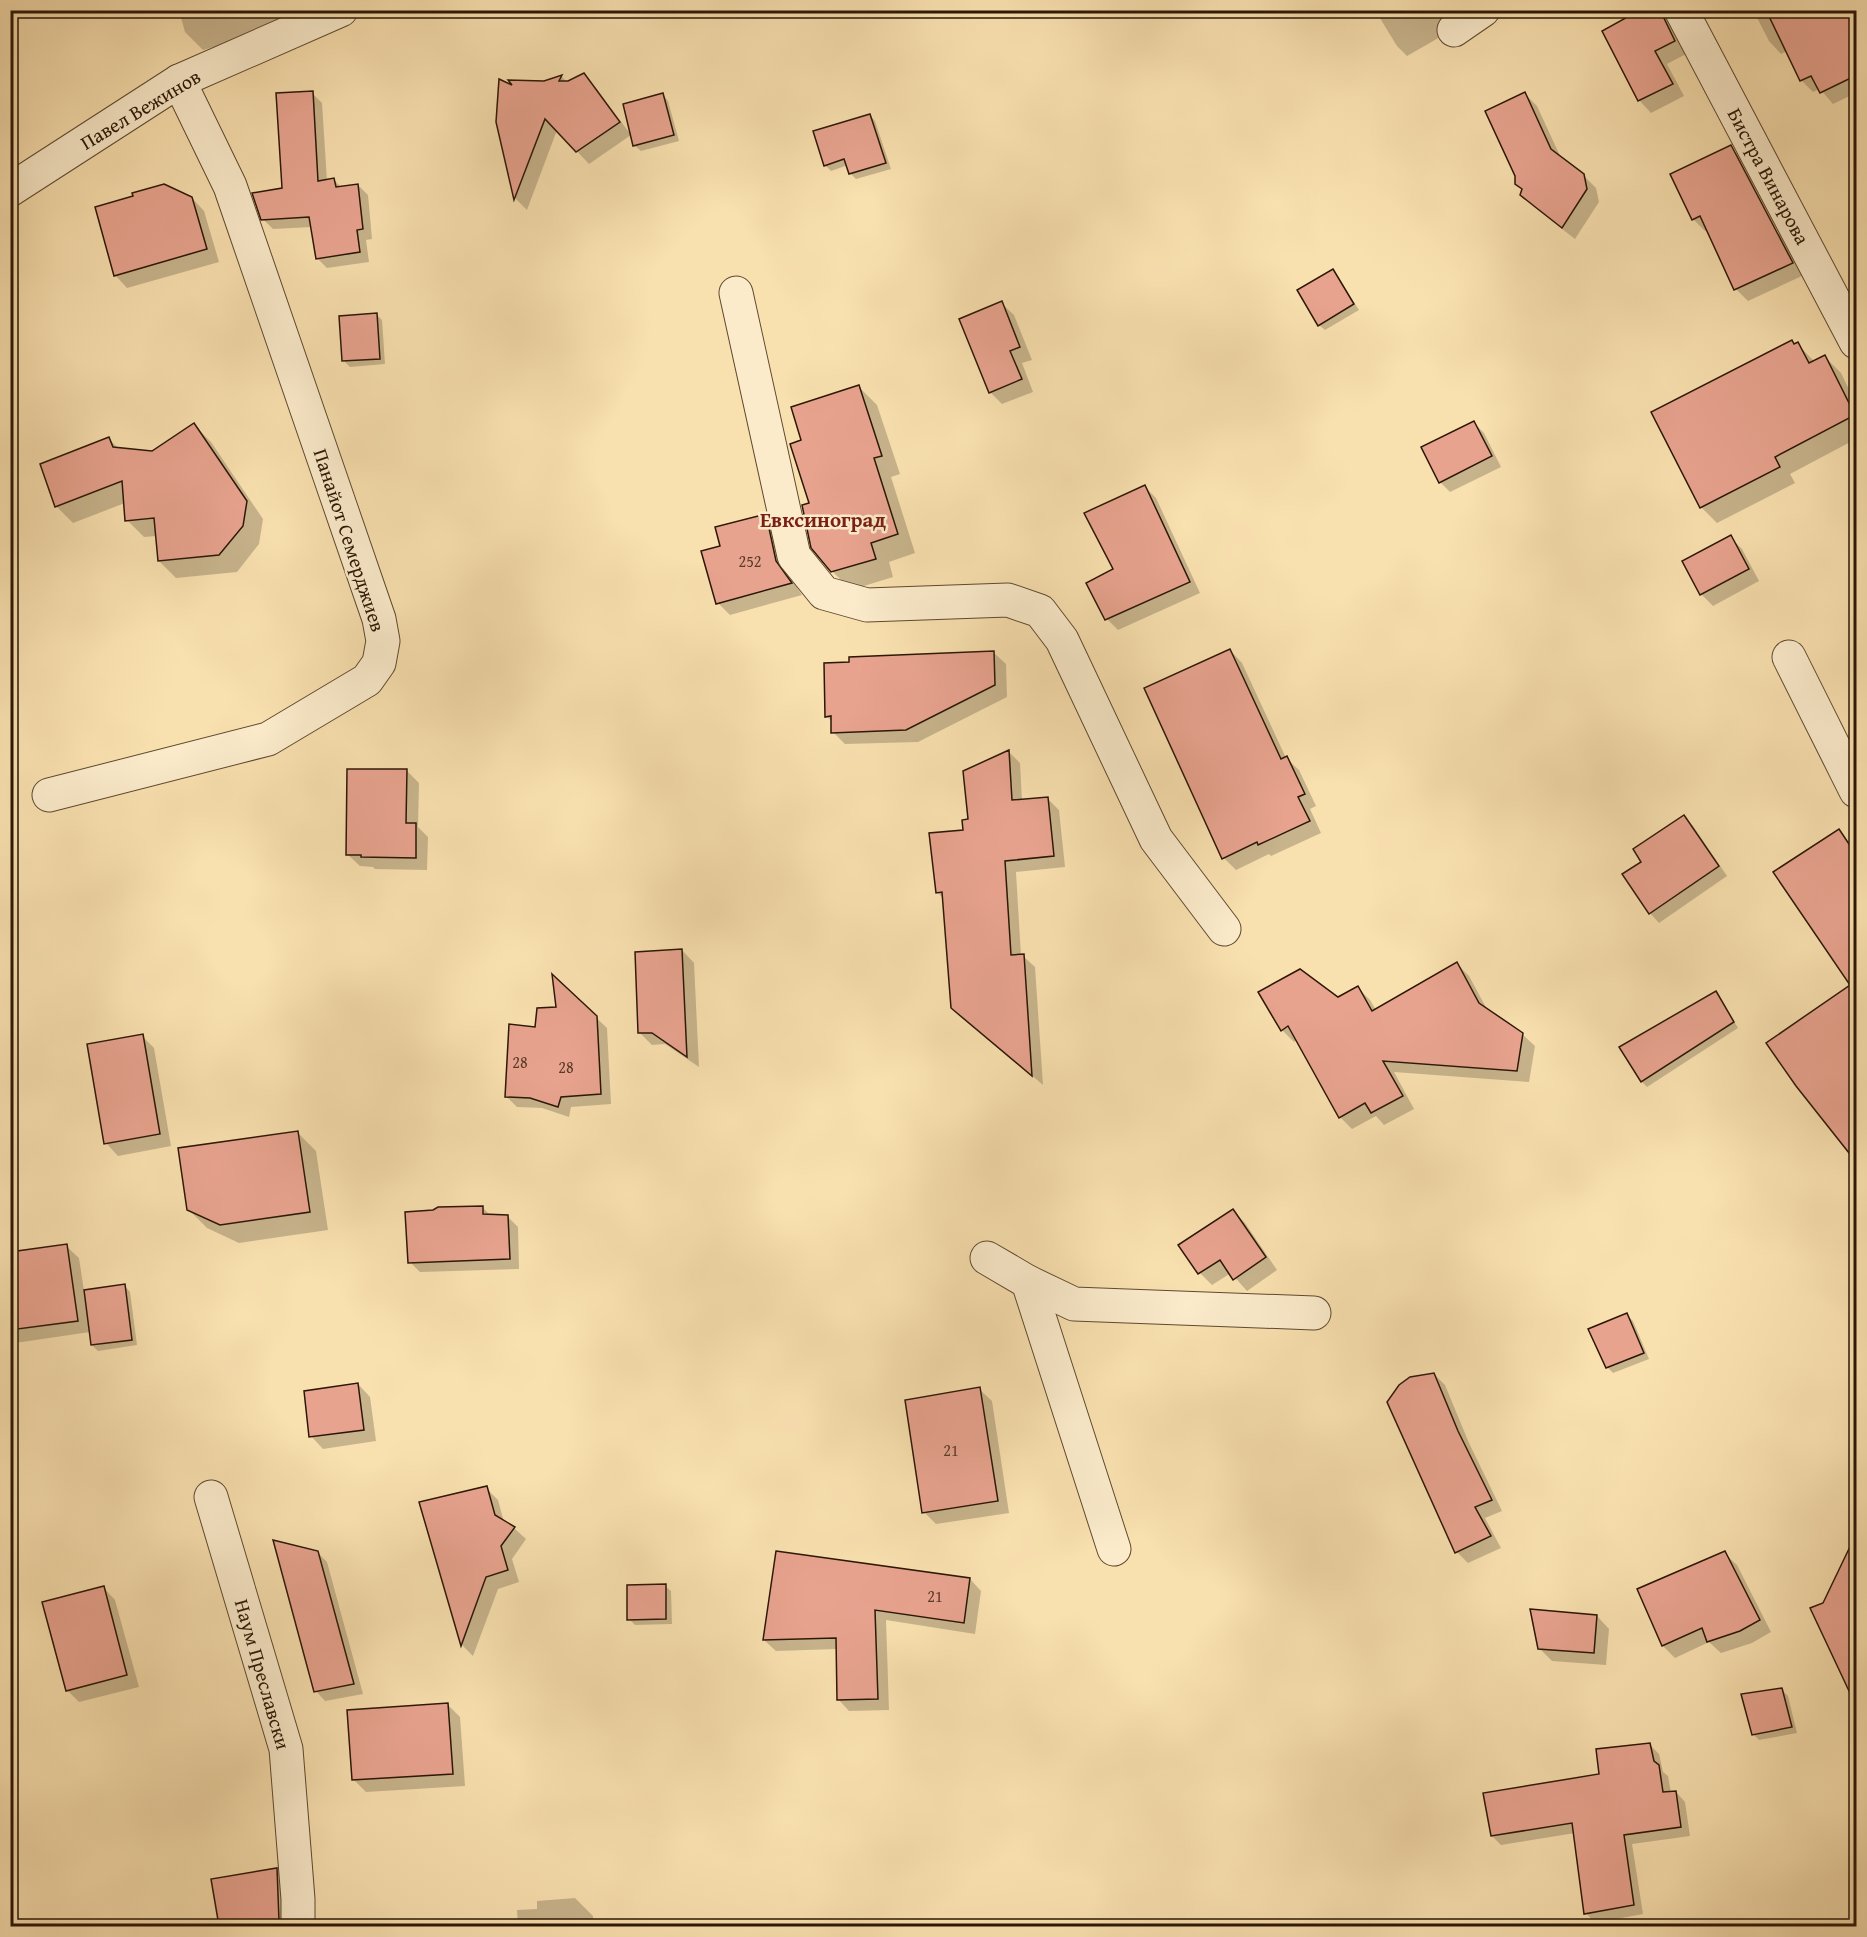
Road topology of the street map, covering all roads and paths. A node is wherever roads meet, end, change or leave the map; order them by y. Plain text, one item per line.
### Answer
1 (341, 10) edge
2 (1483, 10) edge
3 (1681, 10) edge
4 (1454, 30) dead end
5 (179, 81) junction
6 (10, 190) edge
7 (736, 293) dead end
8 (1857, 342) edge
9 (1789, 657) dead end
10 (1857, 791) edge
11 (49, 795) dead end
12 (1224, 929) dead end
13 (987, 1258) dead end
14 (1028, 1282) junction
15 (1314, 1313) dead end
16 (211, 1497) dead end
17 (1114, 1549) dead end
18 (298, 1926) edge

1 - 5 street, Павел Вежинов
2 - 4 street
3 - 8 street, Бистра Винарова
5 - 6 street, Павел Вежинов
5 - 11 street, Панайот Семерджиев
7 - 12 street
9 - 10 street
13 - 14 street
14 - 15 street
14 - 17 street
16 - 18 street, Наум Преславски

